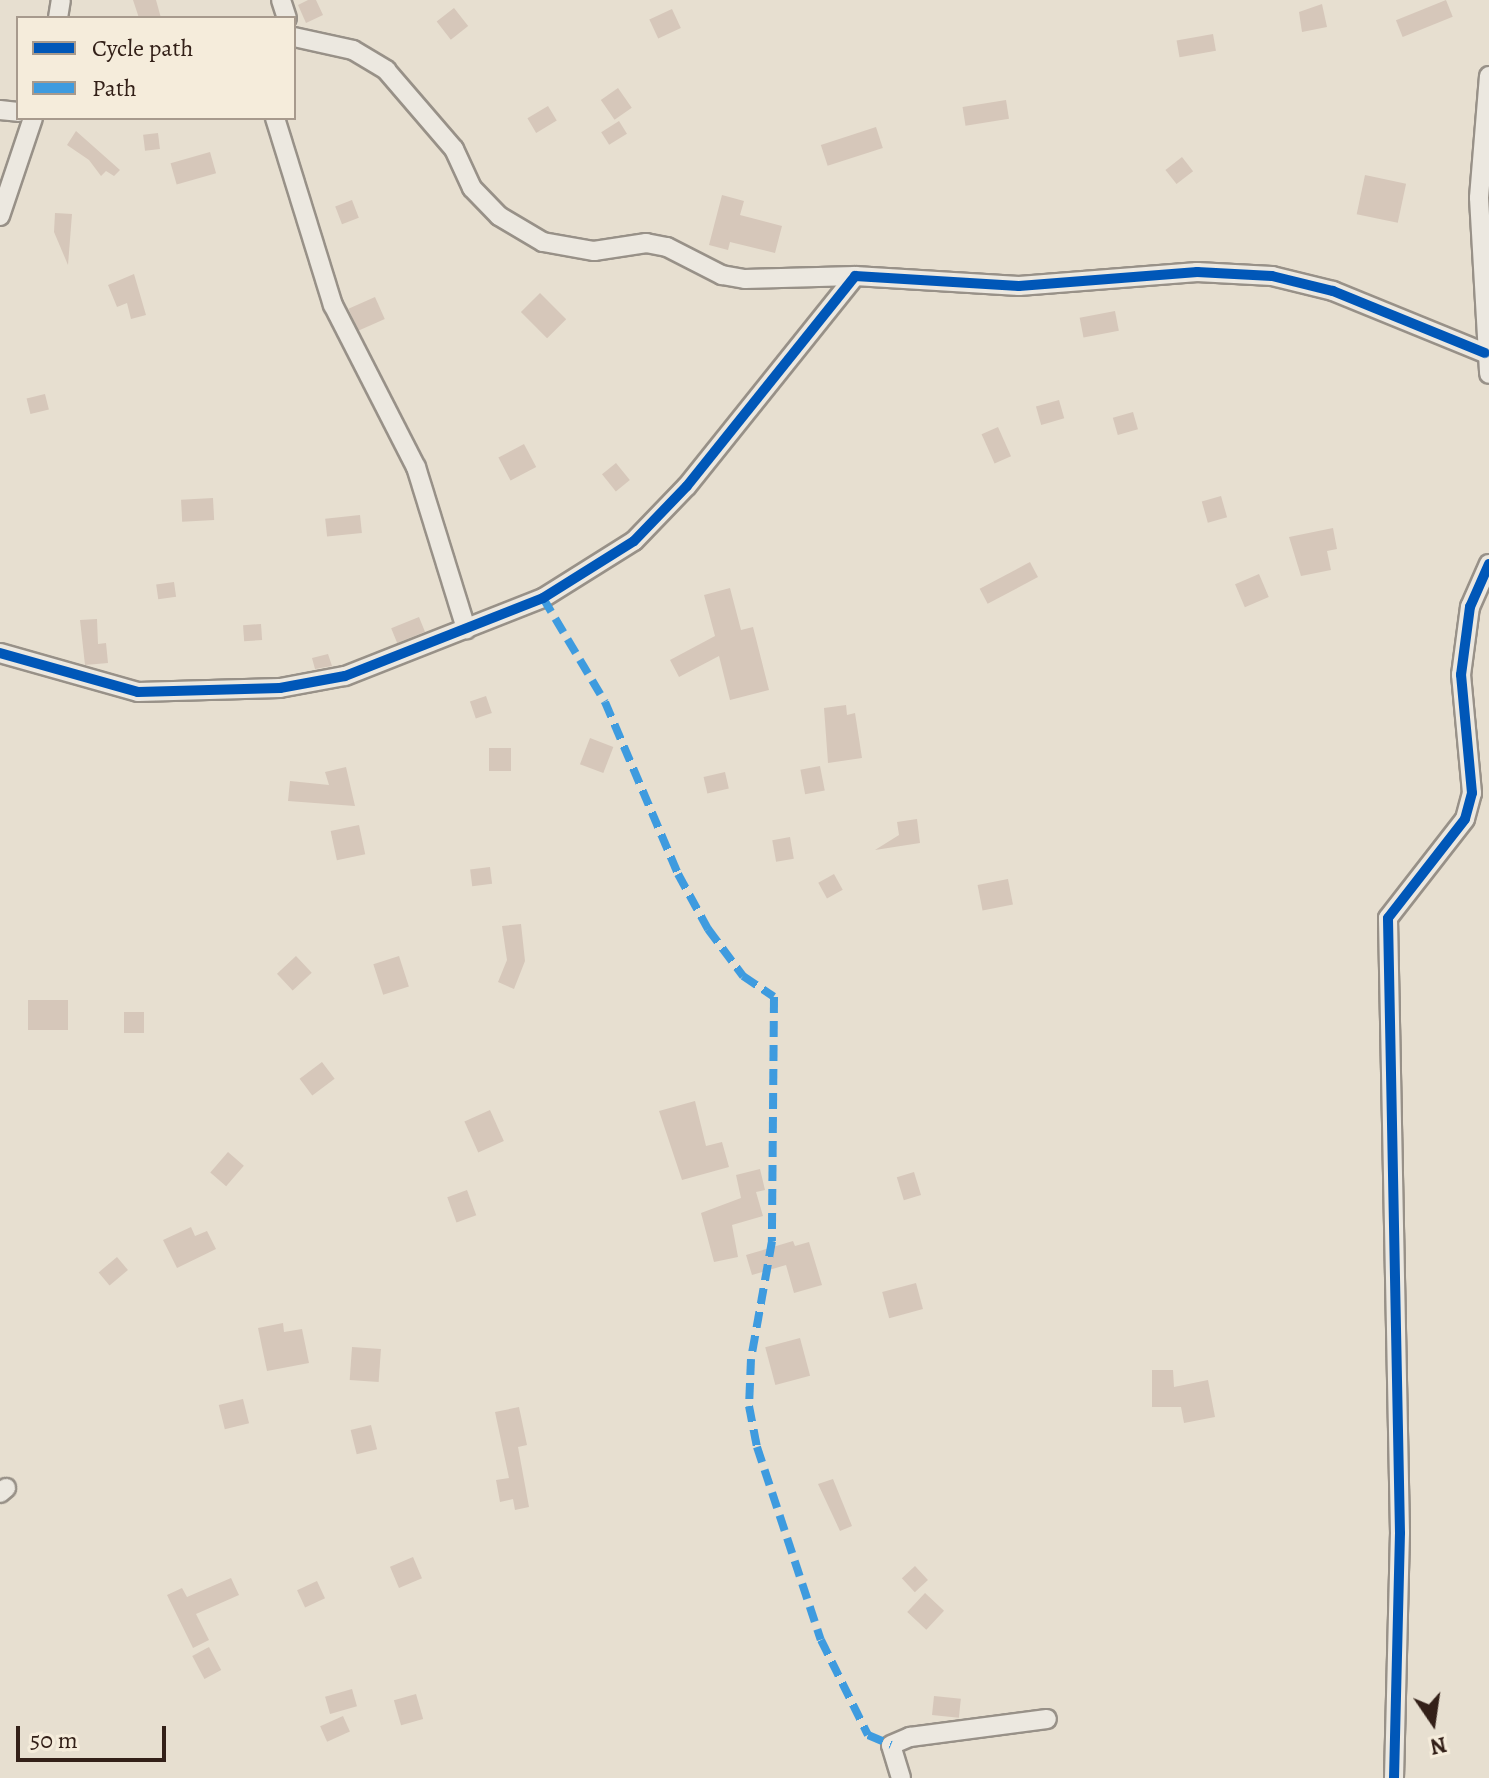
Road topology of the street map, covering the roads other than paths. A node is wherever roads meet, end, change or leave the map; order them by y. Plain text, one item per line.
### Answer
1 (296, 37) edge
2 (1489, 76) edge
3 (32, 120) edge
4 (276, 120) edge
5 (0, 216) edge
6 (855, 276) junction
7 (1485, 353) junction
8 (1489, 374) edge
9 (1489, 564) edge
10 (466, 629) junction
11 (0, 653) edge
12 (1047, 1719) dead end
13 (901, 1778) edge
14 (1394, 1778) edge

1 - 6 street
2 - 7 street
3 - 5 street
4 - 10 street
6 - 7 street
6 - 10 street
7 - 8 street
9 - 14 street
10 - 11 street
12 - 13 street

